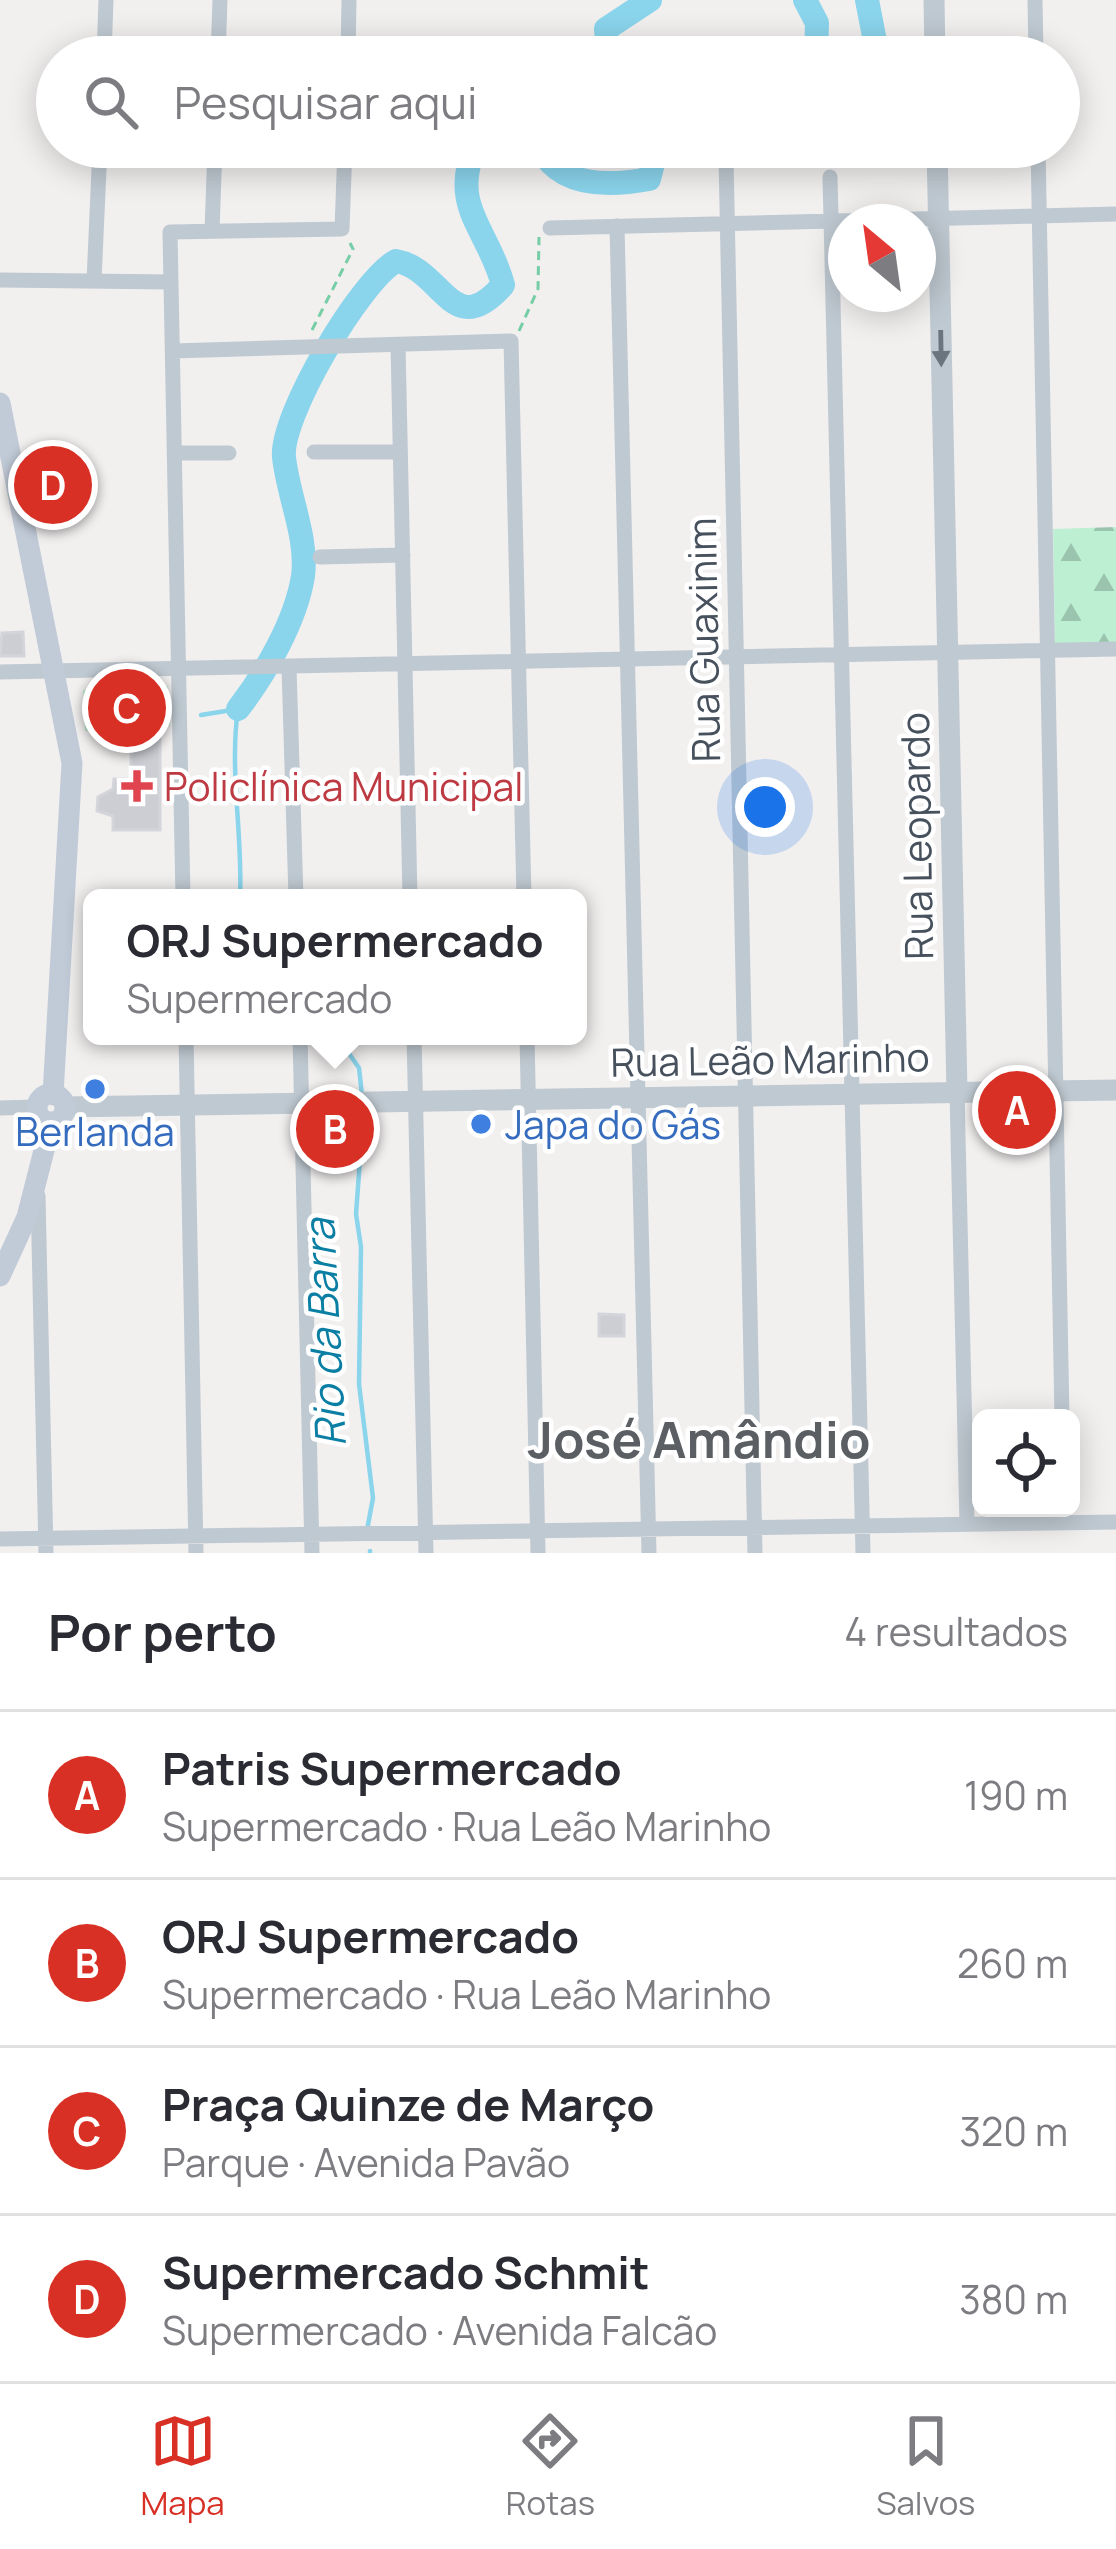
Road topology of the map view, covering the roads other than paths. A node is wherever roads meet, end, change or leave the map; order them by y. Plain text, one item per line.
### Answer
1 (106, 0) edge
2 (220, 0) edge
3 (350, 0) edge
4 (934, 0) edge
5 (1035, 0) edge
6 (105, 36) edge
7 (219, 36) edge
8 (349, 36) edge
9 (935, 36) edge
10 (1036, 36) edge
11 (99, 168) edge
12 (214, 168) edge
13 (344, 168) edge
14 (726, 168) edge
15 (937, 168) edge
16 (1039, 168) edge
17 (830, 177) dead end
18 (831, 204) edge
19 (1116, 214) edge
20 (1040, 216) junction
21 (938, 218) junction
22 (828, 221) edge
23 (727, 224) junction
24 (617, 226) junction
25 (550, 228) road end
26 (212, 231) junction
27 (0, 280) edge
28 (94, 281) junction
29 (171, 282) junction
30 (833, 312) edge
31 (398, 345) junction
32 (172, 351) junction
33 (0, 403) edge
34 (314, 452) dead end
35 (400, 452) junction
36 (229, 453) dead end
37 (175, 454) junction
38 (403, 555) junction
39 (320, 557) dead end
40 (1116, 649) edge
41 (1048, 650) junction
42 (948, 652) junction
43 (842, 655) junction
44 (736, 657) junction
45 (628, 659) junction
46 (518, 662) junction
47 (405, 664) junction
48 (289, 667) junction
49 (179, 669) junction
50 (0, 672) edge
51 (57, 672) junction
52 (183, 889) edge
53 (296, 889) edge
54 (410, 889) edge
55 (524, 889) edge
56 (186, 1045) edge
57 (300, 1045) edge
58 (413, 1045) edge
59 (526, 1045) edge
60 (1116, 1090) edge
61 (1056, 1091) junction
62 (957, 1092) junction
63 (852, 1094) junction
64 (745, 1096) junction
65 (638, 1098) junction
66 (528, 1100) junction
67 (415, 1101) junction
68 (302, 1103) junction
69 (187, 1105) junction
70 (0, 1108) edge
71 (52, 1108) junction
72 (38, 1180) junction
73 (0, 1276) edge
74 (1062, 1409) edge
75 (1052, 1517) edge
76 (1073, 1517) edge
77 (1116, 1522) edge
78 (967, 1524) junction
79 (863, 1526) junction
80 (754, 1528) junction
81 (648, 1529) junction
82 (538, 1531) junction
83 (425, 1532) junction
84 (312, 1534) junction
85 (0, 1539) edge
86 (196, 1545) edge
87 (46, 1546) edge
88 (312, 1553) edge
89 (426, 1553) edge
90 (538, 1553) edge
91 (649, 1553) edge
92 (755, 1553) edge
93 (863, 1553) edge

1 - 6 street
2 - 7 street
3 - 8 street
4 - 9 street
5 - 10 street
11 - 28 street
12 - 26 street
13 - 26 street
14 - 23 street, Rua Guaxinim
15 - 21 street, Rua Leopardo
16 - 20 street
17 - 18 street
19 - 20 street
20 - 21 street
20 - 41 street
21 -> 42 street, Rua Leopardo
22 - 23 street
23 - 24 street
23 - 44 street, Rua Guaxinim
24 - 25 street
24 - 45 street
26 - 29 street
27 - 28 street
28 - 29 street
29 - 32 street
30 - 43 street
31 - 32 street
31 - 35 street
31 - 46 street
32 - 37 street
33 - 51 main road
34 - 35 street
35 - 38 street
36 - 37 street
37 - 49 street
38 - 39 street
38 - 47 street
40 - 41 street
41 - 42 street
41 - 61 street
42 - 43 street
42 - 62 street, Rua Leopardo
43 - 44 street
43 - 63 street
44 - 45 street
44 - 64 street, Rua Guaxinim
45 - 46 street
45 - 65 street
46 - 47 street
46 - 55 street
47 - 48 street
47 - 54 street
48 - 49 street
48 - 53 street
49 - 51 street
49 - 52 street
50 - 51 street
51 - 71 main road
56 - 69 street
57 - 68 street
58 - 67 street
59 - 66 street
60 - 61 street, Rua Leão Marinho
61 - 62 street, Rua Leão Marinho
61 - 74 street
62 - 63 street, Rua Leão Marinho
62 - 78 street, Rua Leopardo
63 - 64 street, Rua Leão Marinho
63 - 79 street
64 - 65 street, Rua Leão Marinho
64 - 80 street, Rua Guaxinim
65 - 66 street, Rua Leão Marinho
65 - 81 street
66 - 67 street, Rua Leão Marinho
66 - 82 street
67 - 68 street, Rua Leão Marinho
67 - 83 street
68 - 69 street, Rua Leão Marinho
68 - 84 street
69 - 71 street, Rua Leão Marinho
69 - 86 street
70 - 71 street
71 - 72 main road
72 - 73 main road
72 - 87 street
75 - 78 street
76 - 77 street
78 - 79 street
79 - 80 street
79 - 93 street
80 - 81 street
80 - 92 street, Rua Guaxinim
81 - 82 street
81 - 91 street
82 - 83 street
82 - 90 street
83 - 84 street
83 - 89 street
84 - 86 street
84 - 88 street
85 - 87 street
86 - 87 street

